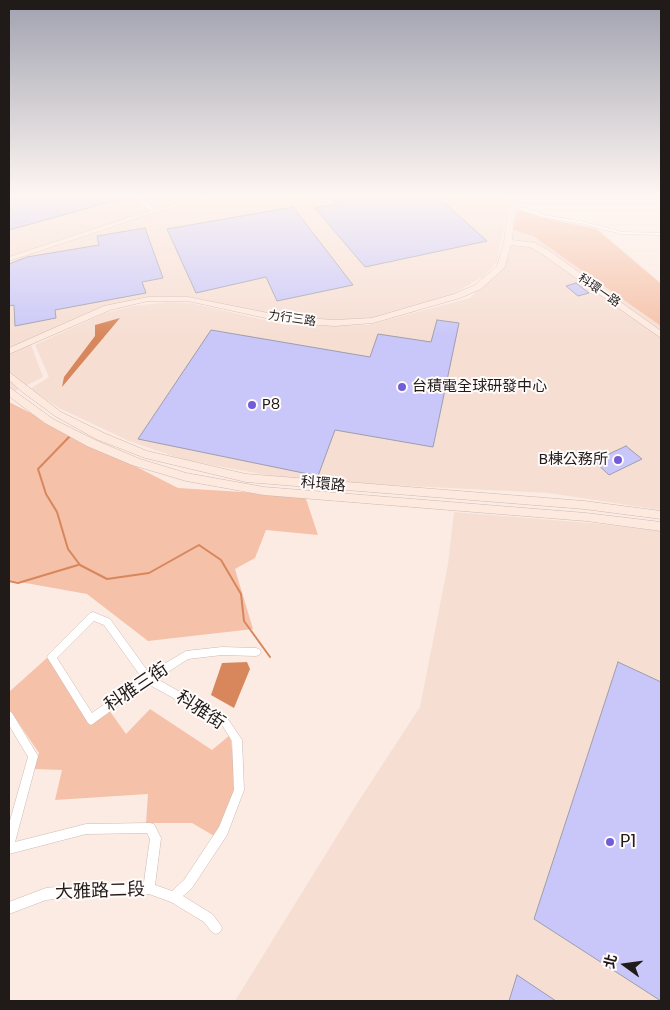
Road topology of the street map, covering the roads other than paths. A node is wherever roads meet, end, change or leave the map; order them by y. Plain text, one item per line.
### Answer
1 (57, 243) edge
2 (507, 243) edge
3 (527, 243) edge
4 (532, 243) edge
5 (9, 259) edge
6 (661, 330) edge
7 (661, 335) edge
8 (9, 351) edge
9 (9, 375) edge
10 (11, 393) edge
11 (264, 486) junction
12 (473, 495) joint
13 (661, 515) edge
14 (661, 527) edge
15 (256, 652) dead end
16 (52, 657) joint
17 (148, 679) junction
18 (9, 716) edge
19 (9, 843) edge
20 (9, 849) edge
21 (149, 888) junction
22 (174, 897) junction
23 (9, 908) edge
24 (216, 928) dead end

1 - 5 street
2 - 8 street, 力行三路
3 - 7 street, 科環一路
4 - 6 street, 科環一路
9 - 11 street, 科環路
10 - 11 street, 科環路
11 - 12 street, 科環路
11 - 14 street, 科環路
12 - 13 street, 科環路
15 - 17 street, 科雅三街
16 - 17 street, 科雅街
16 - 17 street, 科雅三街
17 - 22 street, 科雅街
18 - 19 street
20 - 21 street
21 - 22 street, 大雅路二段
21 - 23 street, 大雅路二段
22 - 24 street, 大雅路二段

